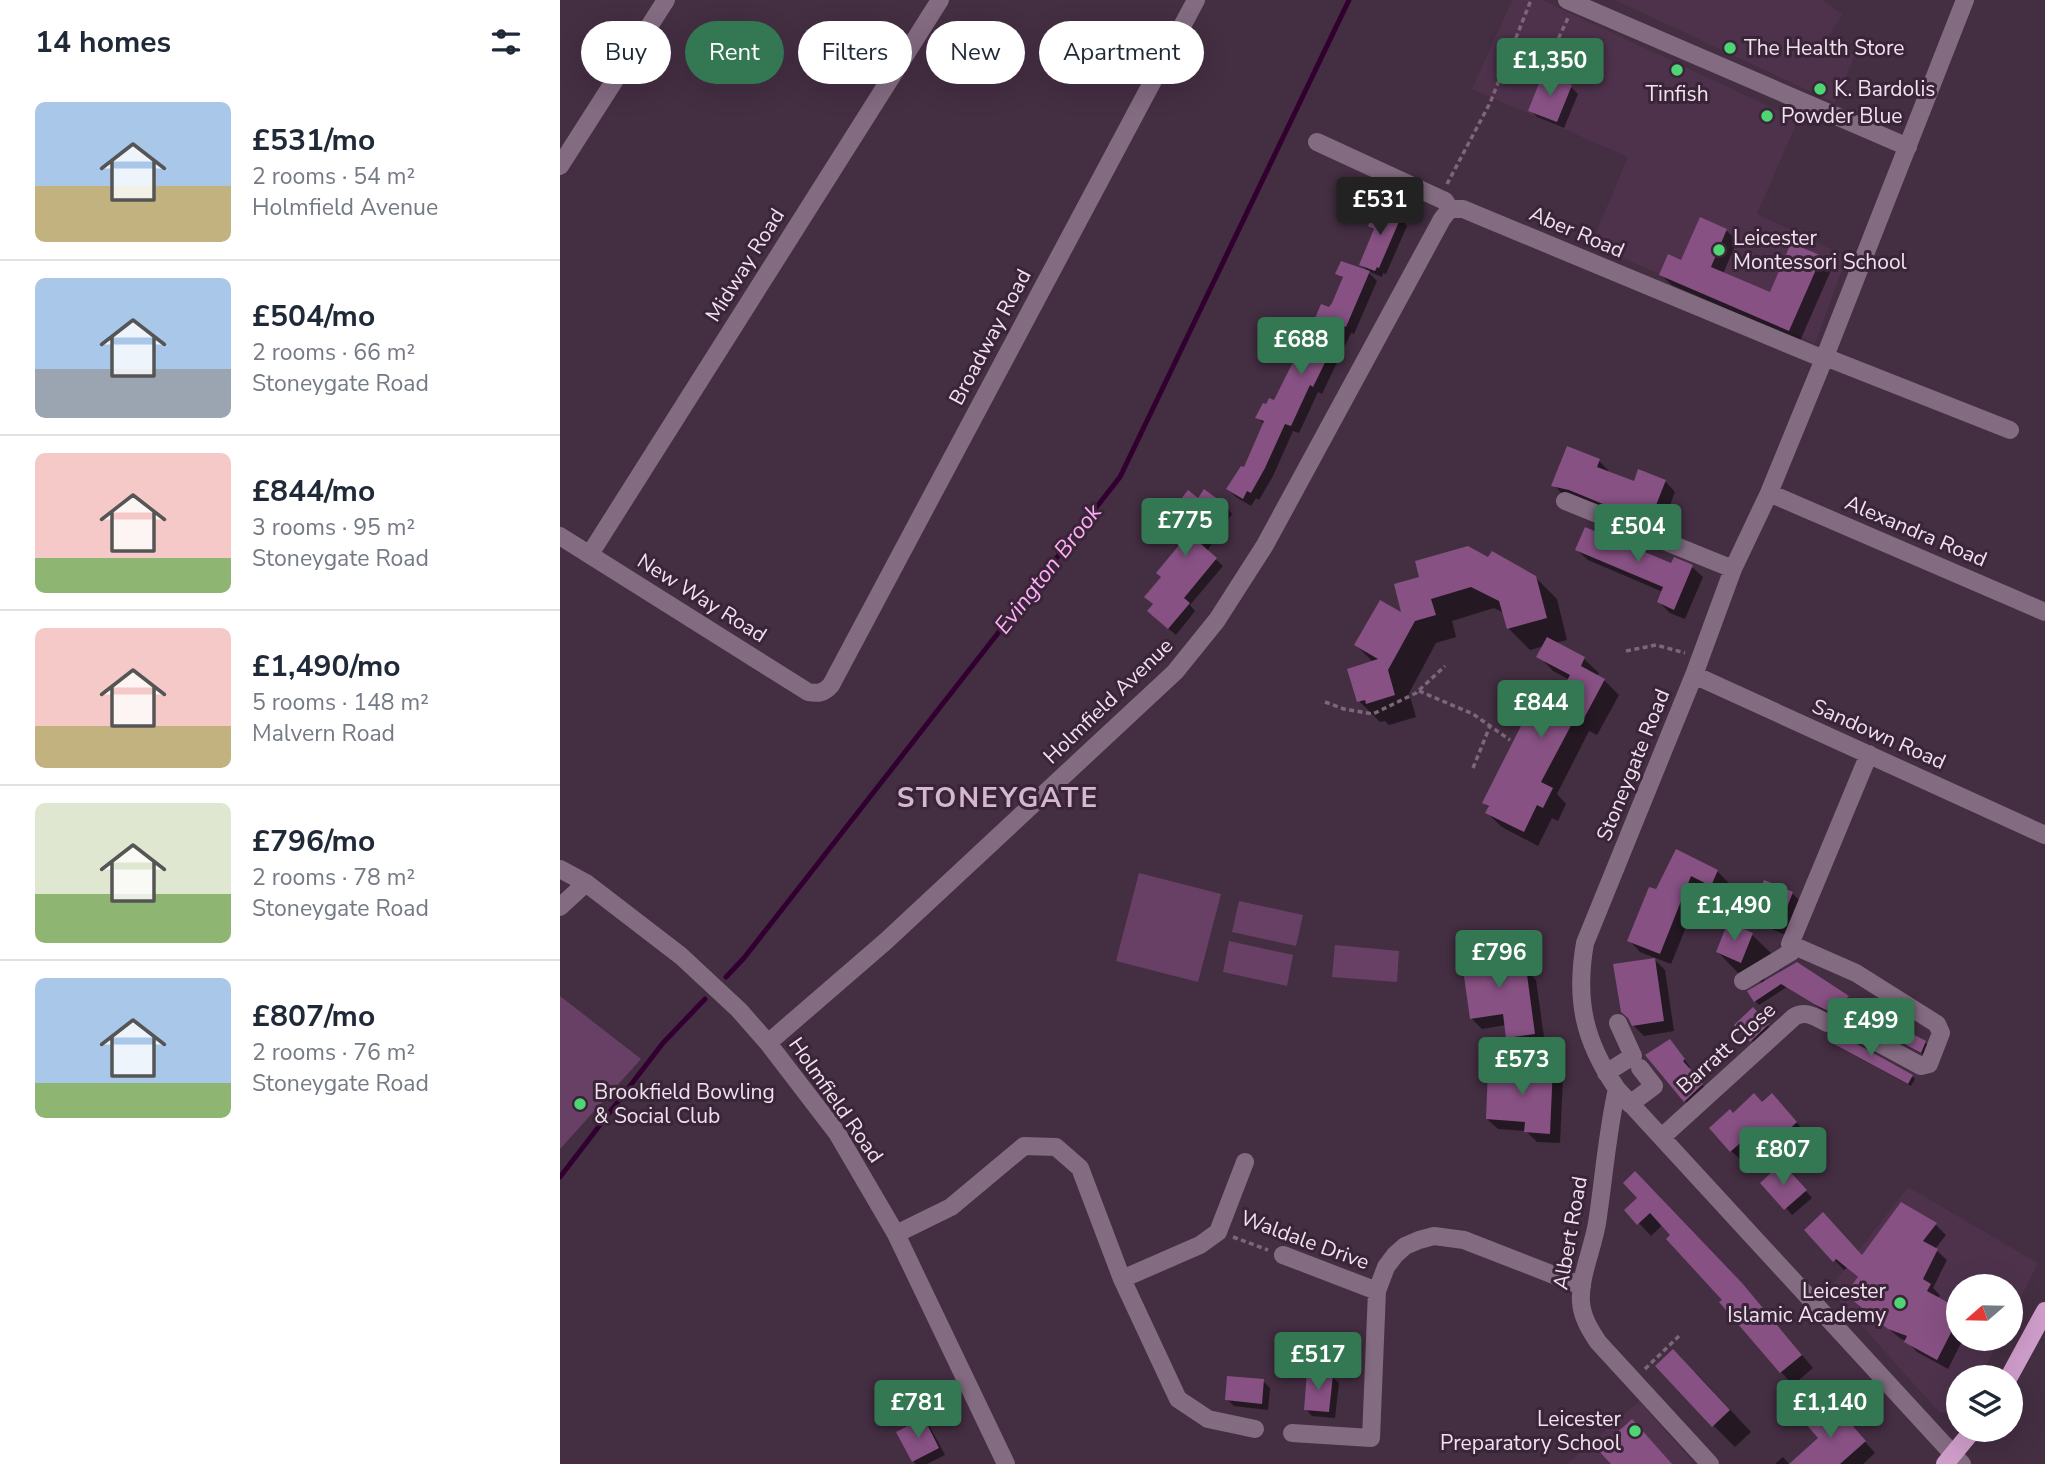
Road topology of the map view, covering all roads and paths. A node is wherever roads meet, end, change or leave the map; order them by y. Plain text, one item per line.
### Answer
1 (666, 0) edge
2 (940, 0) edge
3 (1196, 0) edge
4 (1531, 0) edge
5 (1965, 0) edge
6 (1571, 2) edge
7 (1553, 77) dead end
8 (1317, 142) dead end
9 (1908, 147) junction
10 (560, 166) edge
11 (1445, 203) junction
12 (1824, 358) junction
13 (2010, 430) dead end
14 (1769, 493) junction
15 (1564, 501) dead end
16 (560, 536) edge
17 (590, 554) junction
18 (1732, 569) junction
19 (2045, 612) edge
20 (1626, 651) dead end
21 (1700, 658) junction
22 (1446, 666) dead end
23 (1694, 675) junction
24 (1419, 691) junction
25 (821, 693) joint
26 (1325, 702) dead end
27 (1490, 726) junction
28 (1510, 740) dead end
29 (1869, 754) junction
30 (1473, 768) dead end
31 (2045, 835) edge
32 (560, 869) edge
33 (586, 883) junction
34 (560, 907) edge
35 (1794, 946) junction
36 (1744, 981) dead end
37 (1618, 1023) dead end
38 (1827, 1023) dead end
39 (1851, 1028) dead end
40 (768, 1043) junction
41 (1640, 1068) dead end
42 (1606, 1073) junction
43 (1616, 1089) junction
44 (1630, 1104) junction
45 (1662, 1137) junction
46 (1245, 1162) dead end
47 (1218, 1232) junction
48 (896, 1234) junction
49 (1283, 1255) joint
50 (1122, 1279) junction
51 (1582, 1286) junction
52 (1377, 1290) junction
53 (2045, 1311) edge
54 (1679, 1336) dead end
55 (2016, 1365) edge
56 (1633, 1379) junction
57 (1255, 1429) dead end
58 (1292, 1433) dead end
59 (1965, 1442) edge
60 (1953, 1461) edge
61 (1006, 1464) edge
62 (1710, 1464) edge

1 - 10 street
2 - 17 street, Midway Road
3 - 25 street, Broadway Road
4 - 11 path
5 - 9 street, Stoneygate Road
6 - 7 path
6 - 9 street
8 - 11 street, Aber Road
9 - 12 street, Stoneygate Road
11 - 12 street, Aber Road
11 - 40 street, Holmfield Avenue
12 - 13 street, Aber Road
12 - 14 street, Stoneygate Road
14 - 18 street, Stoneygate Road
14 - 19 street, Alexandra Road
15 - 18 street
16 - 17 street, New Way Road
17 - 25 street, New Way Road
18 - 21 street, Stoneygate Road
20 - 21 path
21 - 23 street, Stoneygate Road
22 - 24 path
23 - 29 street, Sandown Road
23 - 42 street, Stoneygate Road
24 - 26 path
24 - 27 path
27 - 28 path
27 - 30 path
29 - 31 street, Sandown Road
29 - 35 street
32 - 33 street, Holmfield Road
33 - 34 street
33 - 40 street, Holmfield Road
35 - 36 street
35 - 39 street
37 - 42 street
38 - 45 street, Barratt Close
40 - 48 street, Holmfield Road
41 - 44 street
42 - 43 street, Stoneygate Road
43 - 44 street, Stoneygate Road
43 - 51 street, Albert Road
44 - 45 street, Stoneygate Road
45 - 60 street, Stoneygate Road
46 - 47 street
47 - 49 path, Waldale Drive
47 - 50 street
48 - 50 street
48 - 61 street, Holmfield Road
49 - 52 street, Waldale Drive
50 - 57 street
51 - 52 street, Waldale Drive
51 - 56 street, Albert Road
52 - 58 street, Waldale Drive
53 - 55 main road
54 - 56 path
56 - 62 street, Albert Road
59 - 60 main road

